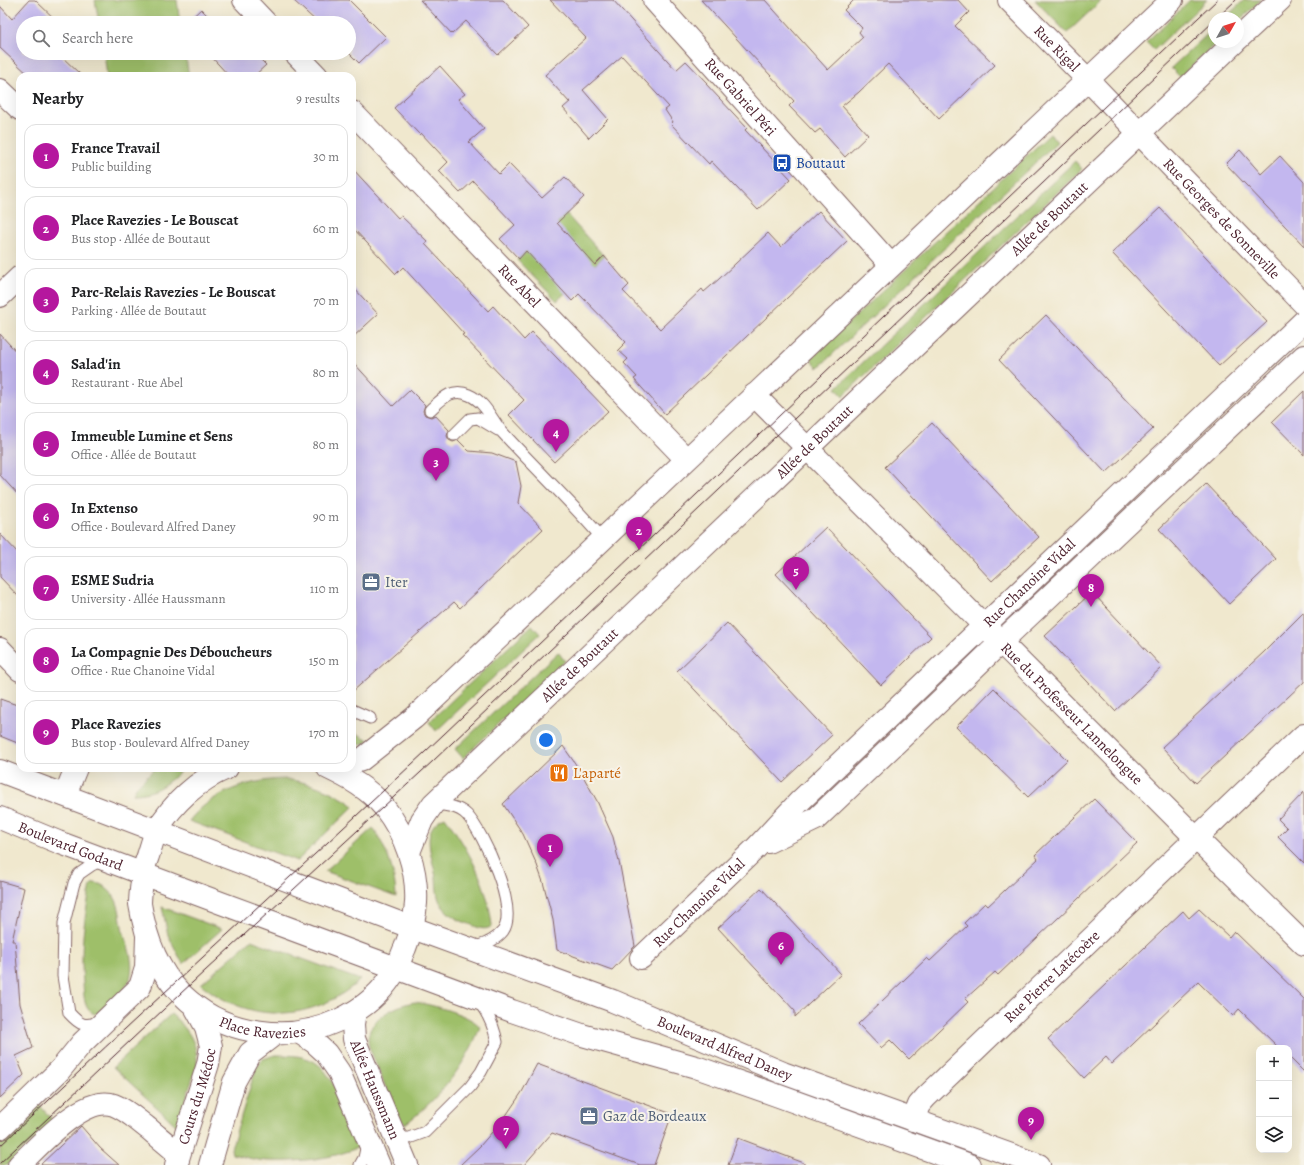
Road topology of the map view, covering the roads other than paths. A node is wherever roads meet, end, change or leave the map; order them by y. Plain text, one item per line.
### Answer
1 (244, 0) edge
2 (654, 0) edge
3 (1009, 0) edge
4 (1172, 0) edge
5 (1280, 0) edge
6 (259, 16) edge
7 (1244, 33) edge
8 (1229, 48) edge
9 (302, 60) edge
10 (313, 72) edge
11 (1088, 80) junction
12 (0, 90) edge
13 (16, 105) edge
14 (356, 116) edge
15 (1139, 133) junction
16 (891, 265) junction
17 (16, 281) edge
18 (0, 296) edge
19 (1304, 304) edge
20 (1304, 320) edge
21 (1304, 356) edge
22 (754, 395) junction
23 (430, 410) dead end
24 (502, 432) junction
25 (454, 435) dead end
26 (807, 448) junction
27 (686, 459) junction
28 (602, 538) junction
29 (984, 625) junction
30 (1000, 642) junction
31 (0, 649) edge
32 (16, 666) edge
33 (356, 712) edge
34 (370, 718) dead end
35 (1304, 735) edge
36 (356, 762) edge
37 (0, 771) edge
38 (74, 772) edge
39 (214, 772) edge
40 (337, 772) edge
41 (65, 795) junction
42 (432, 804) junction
43 (0, 818) edge
44 (156, 831) junction
45 (1196, 838) junction
46 (756, 848) junction
47 (409, 852) junction
48 (104, 859) junction
49 (142, 873) junction
50 (413, 928) junction
51 (147, 937) junction
52 (1304, 944) edge
53 (470, 949) junction
54 (641, 958) dead end
55 (396, 968) junction
56 (476, 997) junction
57 (194, 1006) junction
58 (355, 1012) junction
59 (104, 1021) junction
60 (300, 1033) junction
61 (275, 1034) junction
62 (913, 1120) junction
63 (0, 1128) edge
64 (392, 1131) junction
65 (368, 1139) junction
66 (215, 1157) edge
67 (177, 1162) edge
68 (19, 1165) edge
69 (360, 1165) edge
70 (379, 1165) edge
71 (407, 1165) edge
72 (970, 1165) edge
73 (1039, 1165) edge

1 - 6 main road
2 - 16 main road, Rue Gabriel Péri
3 - 11 main road, Rue Rigal
4 - 11 main road
5 - 7 main road
8 - 15 main road, Allée de Boutaut
9 - 10 main road
11 - 15 main road, Rue Rigal
11 - 16 main road
12 - 13 main road
14 - 27 main road, Rue Abel
15 - 19 main road, Rue Georges de Sonneville
15 - 26 main road, Allée de Boutaut
16 - 22 main road
17 - 18 main road
20 - 29 main road, Rue Chanoine Vidal
21 - 30 main road, Rue Chanoine Vidal
22 - 26 main road, Rue du Professeur Lannelongue
22 - 27 main road
23 - 24 lane
24 - 25 lane
24 - 28 lane
26 - 29 main road, Rue du Professeur Lannelongue
26 - 42 main road, Allée de Boutaut
27 - 28 main road
28 - 36 main road
29 - 30 main road, Rue du Professeur Lannelongue
29 - 46 main road, Rue Chanoine Vidal
30 - 45 main road, Rue du Professeur Lannelongue
30 - 46 main road, Rue Chanoine Vidal
31 - 32 main road
33 - 34 lane
35 - 45 main road
37 - 41 main road
38 - 41 main road
39 - 44 main road, Place Ravezies
40 - 47 main road, Place Ravezies
41 - 44 main road
42 - 47 main road, Allée de Boutaut
42 - 53 lane
43 - 48 main road, Boulevard Godard
44 - 49 main road, Place Ravezies
44 - 50 main road
45 - 52 main road, Rue du Professeur Lannelongue
45 - 62 main road, Rue Pierre Latécoère
46 - 54 main road, Rue Chanoine Vidal
47 - 50 main road, Place Ravezies
48 - 49 main road, Boulevard Godard
48 - 59 lane
49 - 51 main road, Place Ravezies
49 - 55 main road
50 - 53 main road, Boulevard Alfred Daney
50 - 55 main road, Place Ravezies
51 - 57 main road, Place Ravezies
51 - 59 main road, Place Ravezies
53 - 62 main road, Boulevard Alfred Daney
55 - 56 main road, Boulevard Alfred Daney
55 - 58 main road, Place Ravezies
56 - 64 lane
56 - 72 main road, Boulevard Alfred Daney
57 - 61 main road, Place Ravezies
57 - 67 main road, Cours du Médoc
58 - 60 main road, Place Ravezies
58 - 64 main road, Allée Haussmann
59 - 63 main road, Place Ravezies
60 - 61 main road, Place Ravezies
60 - 65 main road, Allée Haussmann
61 - 66 main road
62 - 73 main road, Boulevard Alfred Daney
64 - 71 main road, Allée Haussmann
65 - 69 lane
65 - 70 main road, Allée Haussmann
67 - 68 main road

